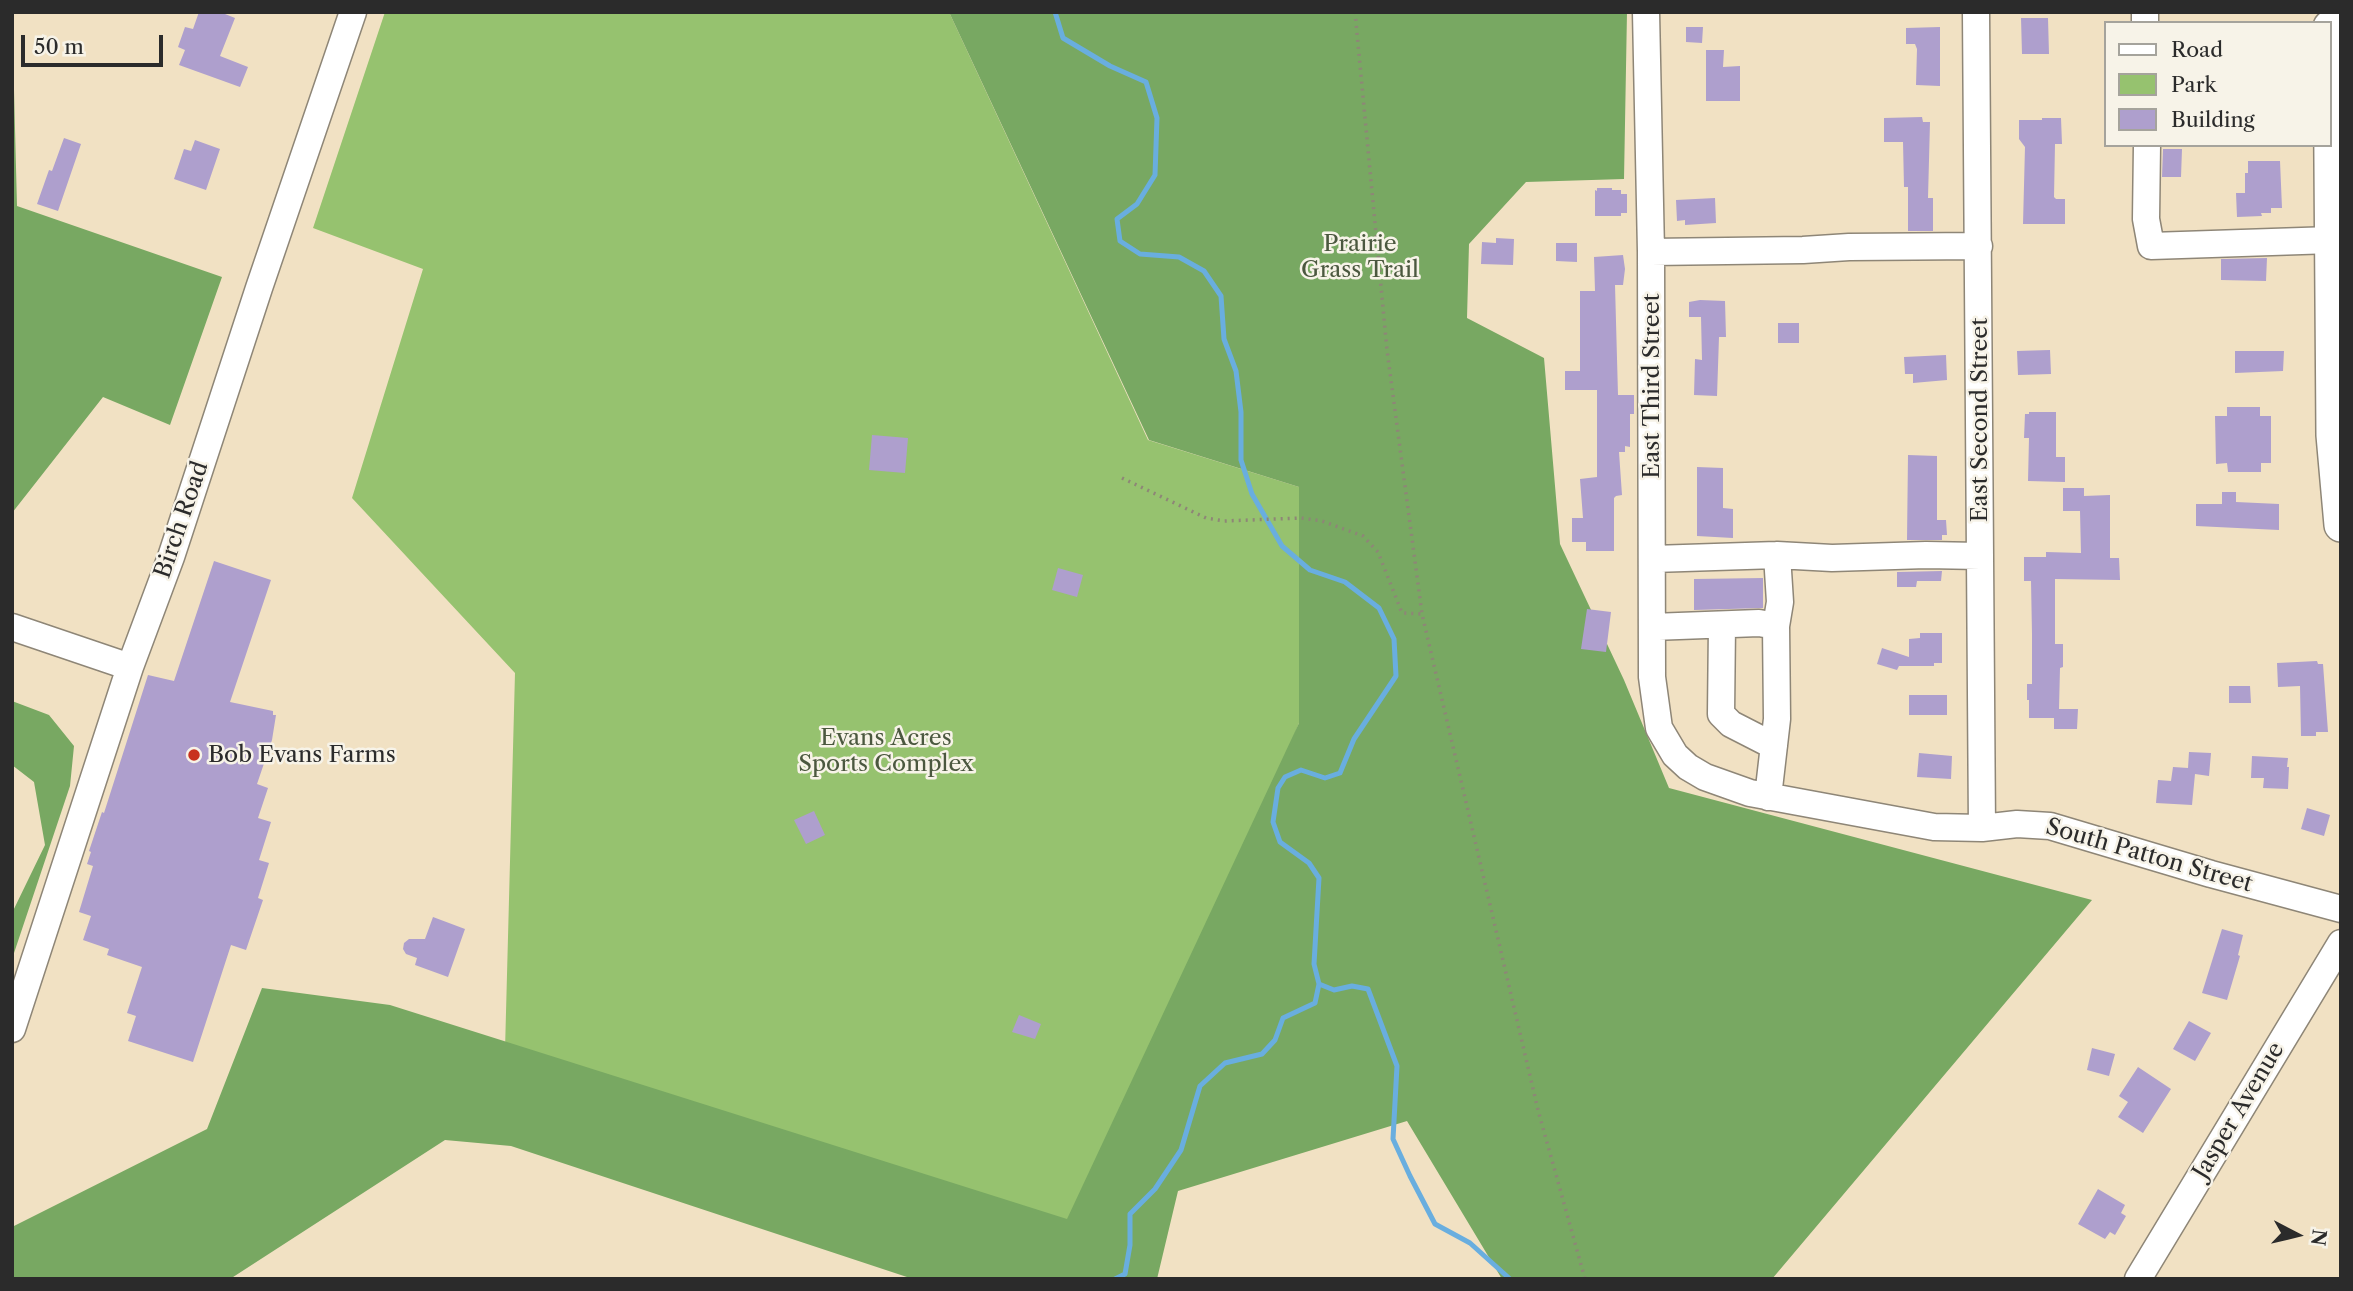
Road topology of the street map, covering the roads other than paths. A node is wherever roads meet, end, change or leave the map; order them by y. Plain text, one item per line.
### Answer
1 (353, 12) edge
2 (1646, 12) edge
3 (1976, 12) edge
4 (2332, 78) edge
5 (2147, 147) edge
6 (2336, 185) edge
7 (2332, 240) junction
8 (1979, 246) junction
9 (1651, 252) junction
10 (2341, 525) edge
11 (1777, 555) junction
12 (1980, 556) junction
13 (1653, 559) junction
14 (1721, 625) junction
15 (1776, 626) junction
16 (12, 627) edge
17 (1652, 627) junction
18 (130, 667) junction
19 (1774, 746) junction
20 (1675, 755) joint
21 (1768, 797) junction
22 (1982, 828) junction
23 (2341, 909) edge
24 (2341, 943) edge
25 (12, 1029) edge
26 (2138, 1279) edge

1 - 18 street, Birch Road
2 - 9 street, East Third Street
3 - 8 street, East Second Street
4 - 6 main road
5 - 7 street
6 - 7 main road
7 - 10 main road
8 - 9 street
8 - 12 street, East Second Street
9 - 13 street, East Third Street
11 - 12 street
11 - 13 street
11 - 15 street
12 - 22 street, East Second Street
13 - 17 street, East Third Street
14 - 15 street
14 - 17 street
14 - 19 street
15 - 19 street
16 - 18 street
17 - 20 street, East Third Street
18 - 25 street, Birch Road
19 - 21 street
20 - 21 street, South Patton Street
21 - 22 street, South Patton Street
22 - 23 street, South Patton Street
24 - 26 street, Jasper Avenue

